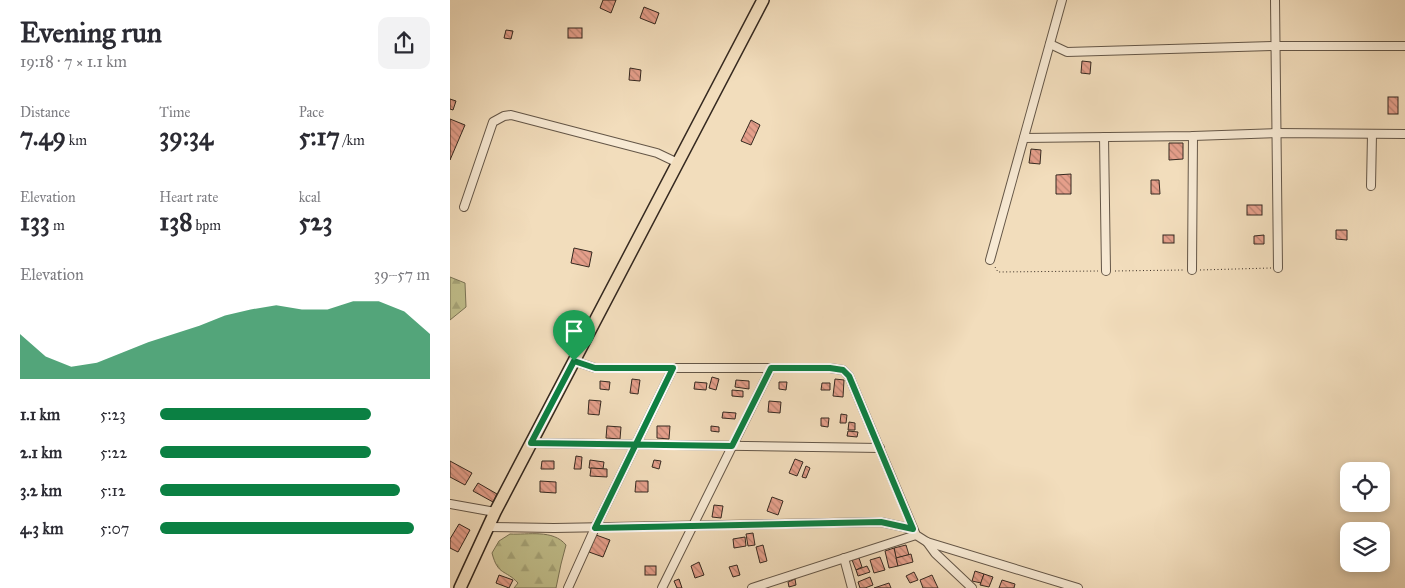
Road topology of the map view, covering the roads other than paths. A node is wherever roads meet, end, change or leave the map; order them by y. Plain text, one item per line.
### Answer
1 (763, 0) edge
2 (1062, 0) edge
3 (1275, 0) edge
4 (1050, 44) junction
5 (1276, 46) junction
6 (1405, 46) edge
7 (1277, 133) junction
8 (1372, 134) junction
9 (1405, 134) edge
10 (1193, 136) junction
11 (1104, 137) junction
12 (1024, 138) junction
13 (678, 163) junction
14 (1371, 186) dead end
15 (464, 207) dead end
16 (990, 260) road end
17 (1278, 268) road end
18 (1192, 270) road end
19 (1106, 271) road end
20 (574, 361) junction
21 (673, 368) junction
22 (771, 368) junction
23 (531, 443) junction
24 (636, 444) junction
25 (732, 446) junction
26 (880, 448) junction
27 (450, 504) edge
28 (495, 512) junction
29 (693, 526) junction
30 (488, 527) junction
31 (595, 528) junction
32 (915, 532) junction
33 (927, 542) junction
34 (844, 558) junction
35 (460, 588) edge
36 (568, 588) edge
37 (662, 588) edge
38 (752, 588) edge
39 (852, 588) edge
40 (972, 588) edge
41 (1078, 588) edge

1 - 13 main road
2 - 4 street
3 - 5 street
4 - 5 street
4 - 12 street
5 - 6 street
5 - 7 street
7 - 8 street
7 - 10 street
7 - 17 street
8 - 9 street
8 - 14 street
10 - 11 street
10 - 18 street
11 - 12 street
11 - 19 street
12 - 16 street
13 - 15 street
13 - 20 main road
20 - 21 street
20 - 23 main road
21 - 22 street
21 - 24 street
22 - 25 street
22 - 26 street
23 - 24 street
23 - 28 main road
24 - 25 street
24 - 31 street
25 - 26 street
25 - 29 street
26 - 32 street
27 - 28 street
28 - 30 main road
29 - 31 street
29 - 32 street
29 - 37 street
30 - 31 street
30 - 35 main road
31 - 36 street
32 - 33 street
32 - 34 street
33 - 40 street
33 - 41 street
34 - 38 street
34 - 39 street

